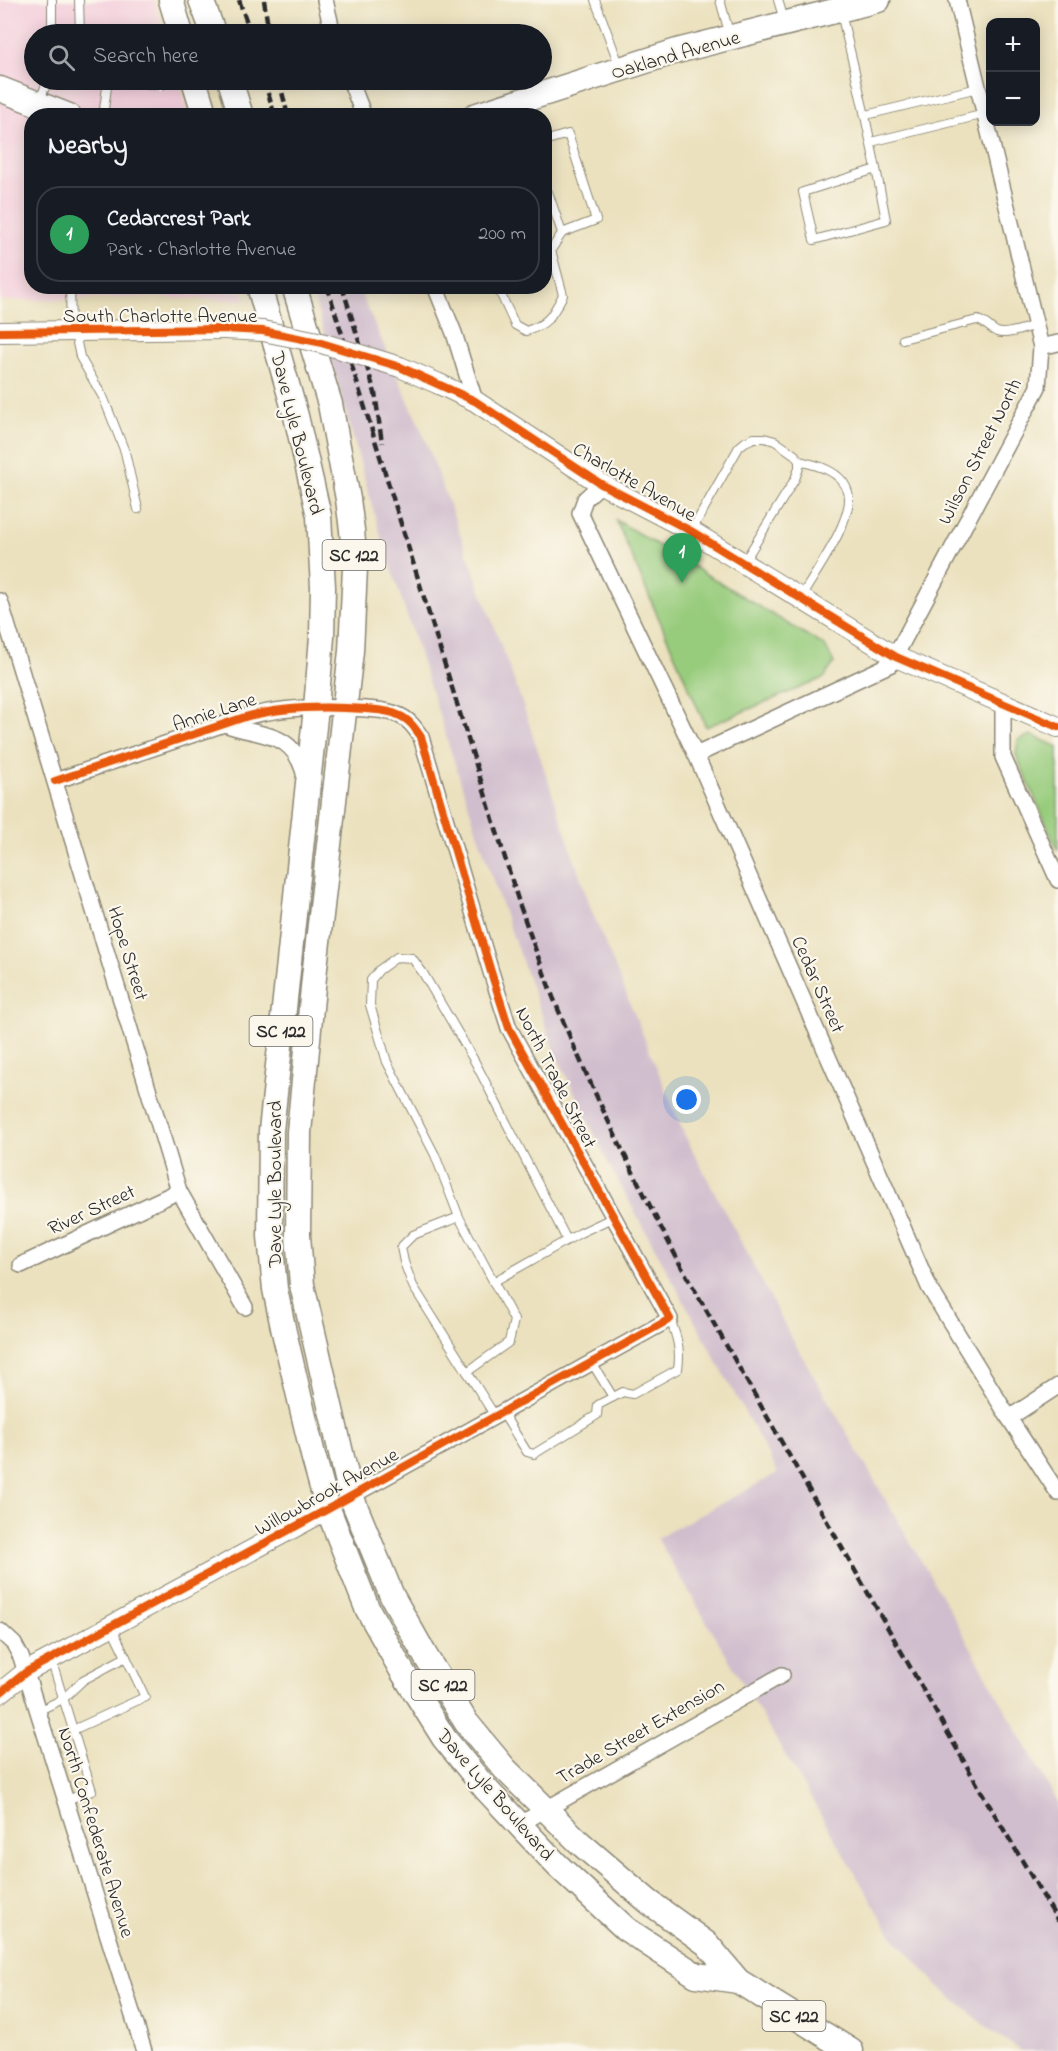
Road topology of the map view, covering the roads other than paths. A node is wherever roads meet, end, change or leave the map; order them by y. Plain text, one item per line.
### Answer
1 (52, 0) edge
2 (79, 0) edge
3 (171, 0) edge
4 (201, 0) edge
5 (325, 0) edge
6 (595, 0) edge
7 (720, 0) edge
8 (778, 0) edge
9 (878, 0) edge
10 (957, 0) edge
11 (839, 5) edge
12 (52, 24) edge
13 (80, 24) edge
14 (178, 24) edge
15 (210, 24) edge
16 (331, 24) edge
17 (785, 24) junction
18 (731, 37) junction
19 (620, 69) junction
20 (978, 88) junction
21 (0, 89) edge
22 (44, 90) edge
23 (106, 90) edge
24 (197, 90) edge
25 (233, 90) edge
26 (354, 90) edge
27 (39, 104) junction
28 (50, 108) edge
29 (103, 108) edge
30 (203, 108) edge
31 (239, 108) edge
32 (361, 108) edge
33 (507, 108) edge
34 (985, 114) junction
35 (866, 115) junction
36 (552, 139) edge
37 (871, 142) junction
38 (876, 169) junction
39 (552, 204) edge
40 (562, 233) junction
41 (552, 248) edge
42 (552, 254) edge
43 (71, 294) edge
44 (261, 294) edge
45 (296, 294) edge
46 (438, 294) edge
47 (501, 294) edge
48 (1035, 326) junction
49 (73, 331) junction
50 (0, 332) edge
51 (903, 339) dead end
52 (318, 342) joint
53 (1058, 343) edge
54 (1041, 347) junction
55 (475, 401) junction
56 (799, 461) junction
57 (601, 484) junction
58 (138, 509) dead end
59 (691, 531) junction
60 (743, 563) junction
61 (800, 598) junction
62 (0, 601) edge
63 (896, 657) junction
64 (1003, 703) junction
65 (345, 707) junction
66 (316, 708) junction
67 (225, 724) junction
68 (1058, 727) edge
69 (696, 755) junction
70 (429, 765) joint
71 (55, 781) junction
72 (308, 786) junction
73 (1058, 880) edge
74 (179, 1191) junction
75 (459, 1217) junction
76 (614, 1218) junction
77 (567, 1240) junction
78 (21, 1265) dead end
79 (493, 1282) junction
80 (244, 1307) dead end
81 (670, 1319) junction
82 (592, 1363) junction
83 (467, 1372) junction
84 (1058, 1386) edge
85 (613, 1397) junction
86 (498, 1414) junction
87 (1009, 1418) junction
88 (1058, 1494) edge
89 (351, 1496) junction
90 (328, 1509) junction
91 (111, 1626) junction
92 (0, 1631) edge
93 (126, 1657) junction
94 (51, 1659) junction
95 (26, 1672) junction
96 (782, 1675) dead end
97 (0, 1693) edge
98 (63, 1699) junction
99 (38, 1711) junction
100 (73, 1730) junction
101 (66, 1800) junction
102 (545, 1809) junction
103 (520, 1824) junction
104 (738, 1981) junction
105 (144, 2051) edge
106 (850, 2051) edge

1 - 12 lane
2 - 13 lane
3 - 14 main road
4 - 15 main road
5 - 16 street
6 - 19 lane
7 - 18 lane
8 - 17 lane
9 - 11 main road, Oakland Avenue
10 - 20 street, Wilson Street North
11 - 17 main road, Oakland Avenue
11 - 35 lane
17 - 18 main road, Oakland Avenue
18 - 19 main road, Oakland Avenue
19 - 33 main road, Oakland Avenue
20 - 34 street, Wilson Street North
20 - 35 lane
21 - 27 main road
22 - 27 lane
23 - 29 lane
24 - 30 main road
25 - 31 main road
26 - 32 street
27 - 28 main road
34 - 37 lane
34 - 48 street, Wilson Street North
35 - 37 lane
36 - 40 lane
37 - 38 lane
38 - 38 lane
39 - 40 lane
40 - 41 lane
42 - 47 lane
43 - 49 lane
44 - 66 main road, Dave Lyle Boulevard / SC 122
45 - 65 main road, Dave Lyle Boulevard / SC 122
46 - 55 street
48 - 51 lane
48 - 54 street, Wilson Street North
49 - 50 street, South Charlotte Avenue
49 - 52 street, South Charlotte Avenue, bridge
49 - 58 lane
52 - 55 street, Charlotte Avenue, bridge
53 - 54 street
54 - 63 street, Wilson Street North
55 - 57 street, Charlotte Avenue
56 - 59 lane
56 - 60 lane
56 - 61 lane
57 - 59 street, Charlotte Avenue
57 - 69 street, Cedar Street
59 - 60 street, Charlotte Avenue
60 - 61 street, Charlotte Avenue
61 - 63 street, Charlotte Avenue
62 - 71 street, Hope Street
63 - 64 street, Charlotte Avenue
63 - 69 street, Wilson Street North
64 - 68 street, Charlotte Avenue
64 - 73 street
65 - 66 street, Annie Lane
65 - 70 street, Annie Lane
65 - 89 main road, Dave Lyle Boulevard / SC 122
66 - 67 street, Annie Lane
66 - 72 main road, Dave Lyle Boulevard / SC 122
67 - 71 street, Annie Lane
67 - 72 street
69 - 87 street, Cedar Street
70 - 76 street, North Trade Street
71 - 74 street, Hope Street
72 - 90 main road, Dave Lyle Boulevard / SC 122
74 - 78 street, River Street
74 - 80 street, Hope Street
75 - 77 lane
75 - 79 lane
75 - 83 lane
76 - 77 lane
76 - 81 street, North Trade Street
77 - 79 lane
79 - 83 lane
81 - 82 street, Willowbrook Avenue
81 - 85 lane
82 - 85 lane
82 - 86 street, Willowbrook Avenue
83 - 86 lane
84 - 87 street
85 - 86 lane
86 - 89 street, Willowbrook Avenue
87 - 88 street, Cedar Street
89 - 90 street, Willowbrook Avenue
89 - 102 main road, Dave Lyle Boulevard / SC 122
90 - 91 street, Willowbrook Avenue
90 - 103 main road, Dave Lyle Boulevard / SC 122
91 - 93 lane
91 - 94 street, Willowbrook Avenue
92 - 95 street, North Confederate Avenue
93 - 98 lane
93 - 100 lane
94 - 95 street, Willowbrook Avenue
94 - 98 lane
95 - 97 street, Willowbrook Avenue
95 - 99 street, North Confederate Avenue
96 - 102 street, Trade Street Extension
98 - 99 lane
98 - 100 lane
99 - 101 street, North Confederate Avenue
100 - 101 lane
101 - 105 street, North Confederate Avenue
102 - 103 street, Trade Street Extension
102 - 104 main road, Dave Lyle Boulevard / SC 122
103 - 104 main road, Dave Lyle Boulevard / SC 122
104 - 106 main road, Dave Lyle Boulevard / SC 122

